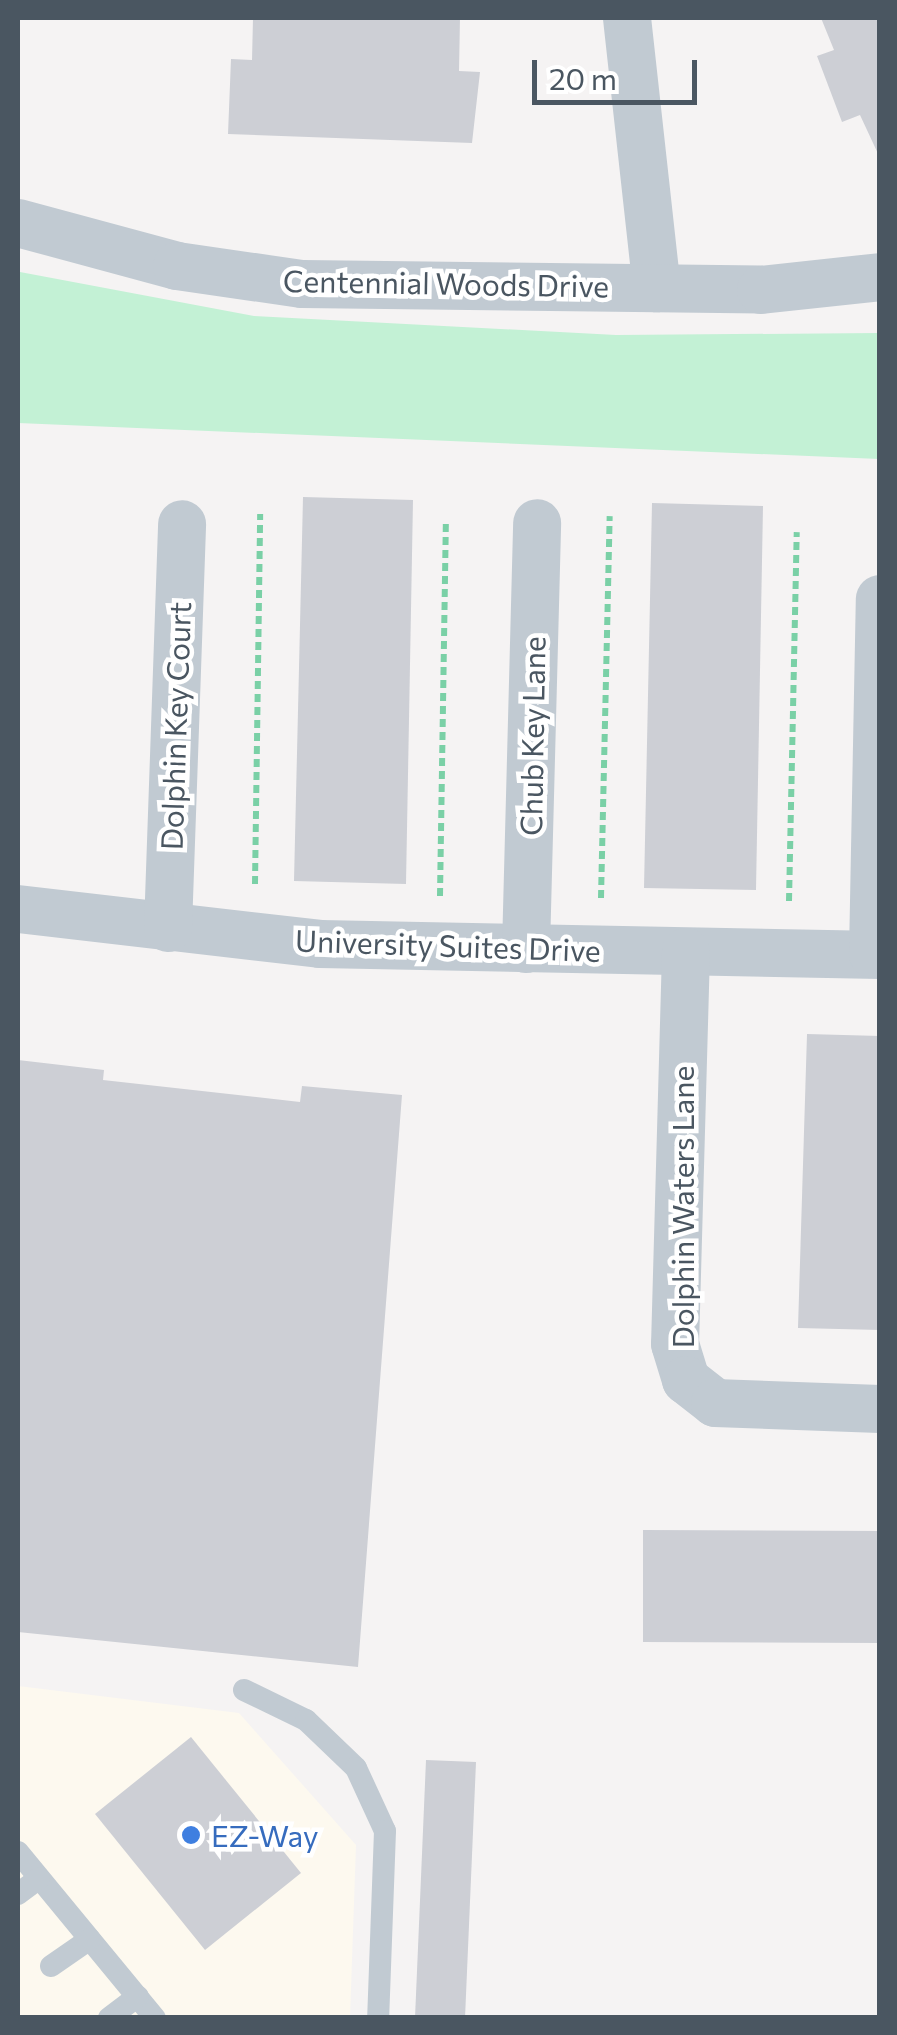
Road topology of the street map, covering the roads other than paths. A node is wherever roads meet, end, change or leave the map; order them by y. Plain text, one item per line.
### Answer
1 (627, 18) edge
2 (18, 224) edge
3 (880, 277) edge
4 (657, 288) junction
5 (537, 522) dead end
6 (182, 524) dead end
7 (880, 599) edge
8 (18, 909) edge
9 (168, 928) junction
10 (526, 949) junction
11 (686, 952) junction
12 (876, 954) edge
13 (880, 1409) edge
14 (244, 1690) dead end
15 (18, 1852) edge
16 (39, 1878) junction
17 (18, 1894) edge
18 (90, 1939) junction
19 (51, 1966) dead end
20 (138, 1996) junction
21 (110, 2018) edge
22 (155, 2018) edge
23 (378, 2018) edge

1 - 4 street
2 - 4 street, Centennial Woods Drive
3 - 4 street, Centennial Woods Drive
5 - 10 street, Chub Key Lane
6 - 9 street, Dolphin Key Court
7 - 12 street
8 - 9 street, University Suites Drive
9 - 10 street, University Suites Drive
10 - 11 street, University Suites Drive
11 - 12 street, University Suites Drive
11 - 13 street, Dolphin Waters Lane
14 - 23 lane
15 - 16 lane
16 - 17 lane
16 - 18 lane
18 - 19 lane
18 - 20 lane
20 - 21 lane
20 - 22 lane

